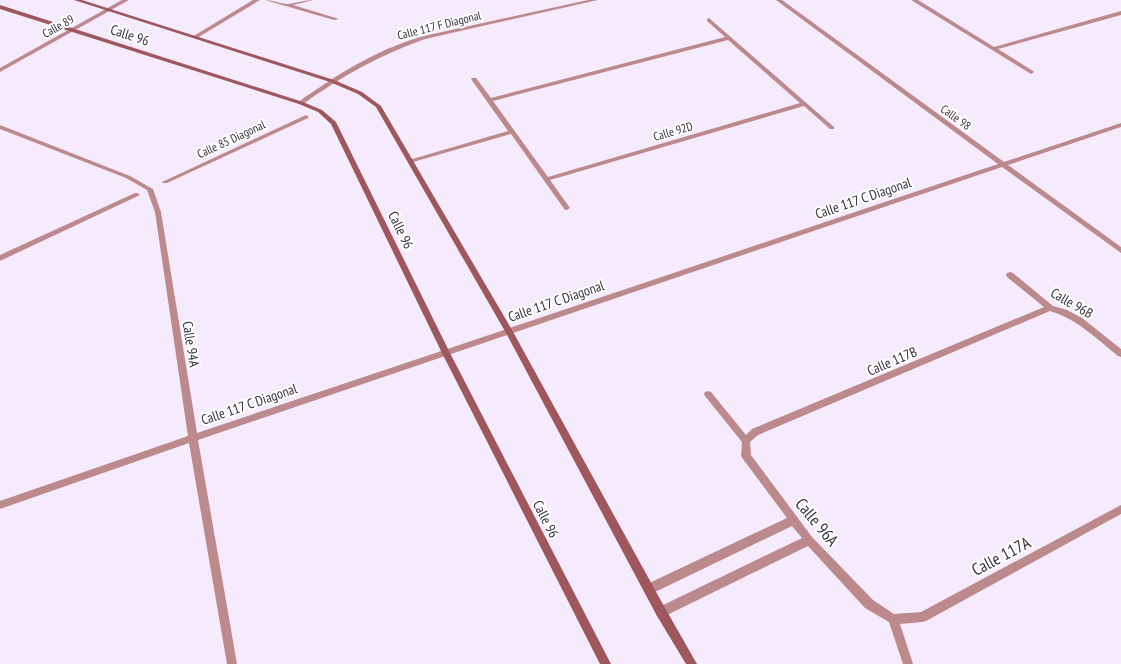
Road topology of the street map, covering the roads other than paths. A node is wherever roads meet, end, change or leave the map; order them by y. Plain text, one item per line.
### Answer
1 (77, 0) edge
2 (126, 0) edge
3 (257, 0) edge
4 (268, 0) edge
5 (311, 0) edge
6 (595, 0) edge
7 (778, 0) edge
8 (914, 0) edge
9 (286, 5) junction
10 (0, 7) edge
11 (108, 10) junction
12 (1121, 14) edge
13 (336, 19) dead end
14 (709, 20) dead end
15 (71, 30) junction
16 (195, 37) junction
17 (729, 38) junction
18 (993, 49) junction
19 (0, 70) edge
20 (1031, 72) dead end
21 (474, 79) dead end
22 (332, 81) junction
23 (489, 100) junction
24 (301, 103) junction
25 (805, 104) junction
26 (306, 117) dead end
27 (1121, 125) edge
28 (0, 127) edge
29 (832, 128) dead end
30 (512, 132) junction
31 (412, 161) junction
32 (1004, 165) junction
33 (547, 179) junction
34 (165, 182) dead end
35 (137, 195) dead end
36 (567, 208) dead end
37 (1121, 251) edge
38 (0, 258) edge
39 (1010, 275) dead end
40 (1050, 308) junction
41 (509, 332) junction
42 (446, 353) junction
43 (1121, 354) edge
44 (708, 394) dead end
45 (193, 438) junction
46 (746, 441) junction
47 (0, 505) edge
48 (1121, 509) edge
49 (794, 520) junction
50 (809, 540) junction
51 (649, 589) junction
52 (661, 612) junction
53 (893, 619) junction
54 (232, 664) edge
55 (606, 664) edge
56 (692, 664) edge
57 (908, 664) edge

1 - 11 street, Calle 96
2 - 11 street, Calle 89
3 - 16 street
4 - 9 street
5 - 9 street
6 - 22 street, Calle 117 F Diagonal
7 - 32 street, Calle 98
8 - 18 street
9 - 13 street
10 - 15 street, Calle 96
11 - 15 street, Calle 89
11 - 16 street, Calle 96
12 - 18 street
14 - 17 street
15 - 19 street, Calle 89
15 - 24 street, Calle 96
16 - 22 street, Calle 96
17 - 23 street
17 - 25 street
18 - 20 street
21 - 23 street
22 - 24 street, Calle 117 F Diagonal
22 - 31 street, Calle 96
23 - 30 street
24 - 42 street, Calle 96
25 - 29 street
25 - 33 street, Calle 92D
26 - 34 street, Calle 85 Diagonal
27 - 32 street, Calle 117 C Diagonal
28 - 45 street, Calle 94A
30 - 31 street
30 - 33 street
31 - 41 street, Calle 96
32 - 37 street, Calle 98
32 - 41 street, Calle 117 C Diagonal
33 - 36 street
35 - 38 street
39 - 40 street, Calle 96B
40 - 43 street, Calle 96B
40 - 46 street, Calle 117B
41 - 42 street, Calle 117 C Diagonal
41 - 51 street, Calle 96
42 - 45 street, Calle 117 C Diagonal
42 - 55 street, Calle 96
44 - 46 street, Calle 96A
45 - 47 street, Calle 117 C Diagonal
45 - 54 street, Calle 94A
46 - 49 street, Calle 96A
48 - 53 street, Calle 117A
49 - 50 street, Calle 96A
49 - 51 street
50 - 52 street
50 - 53 street, Calle 96A
51 - 52 street, Calle 96
52 - 56 street, Calle 96
53 - 57 street

